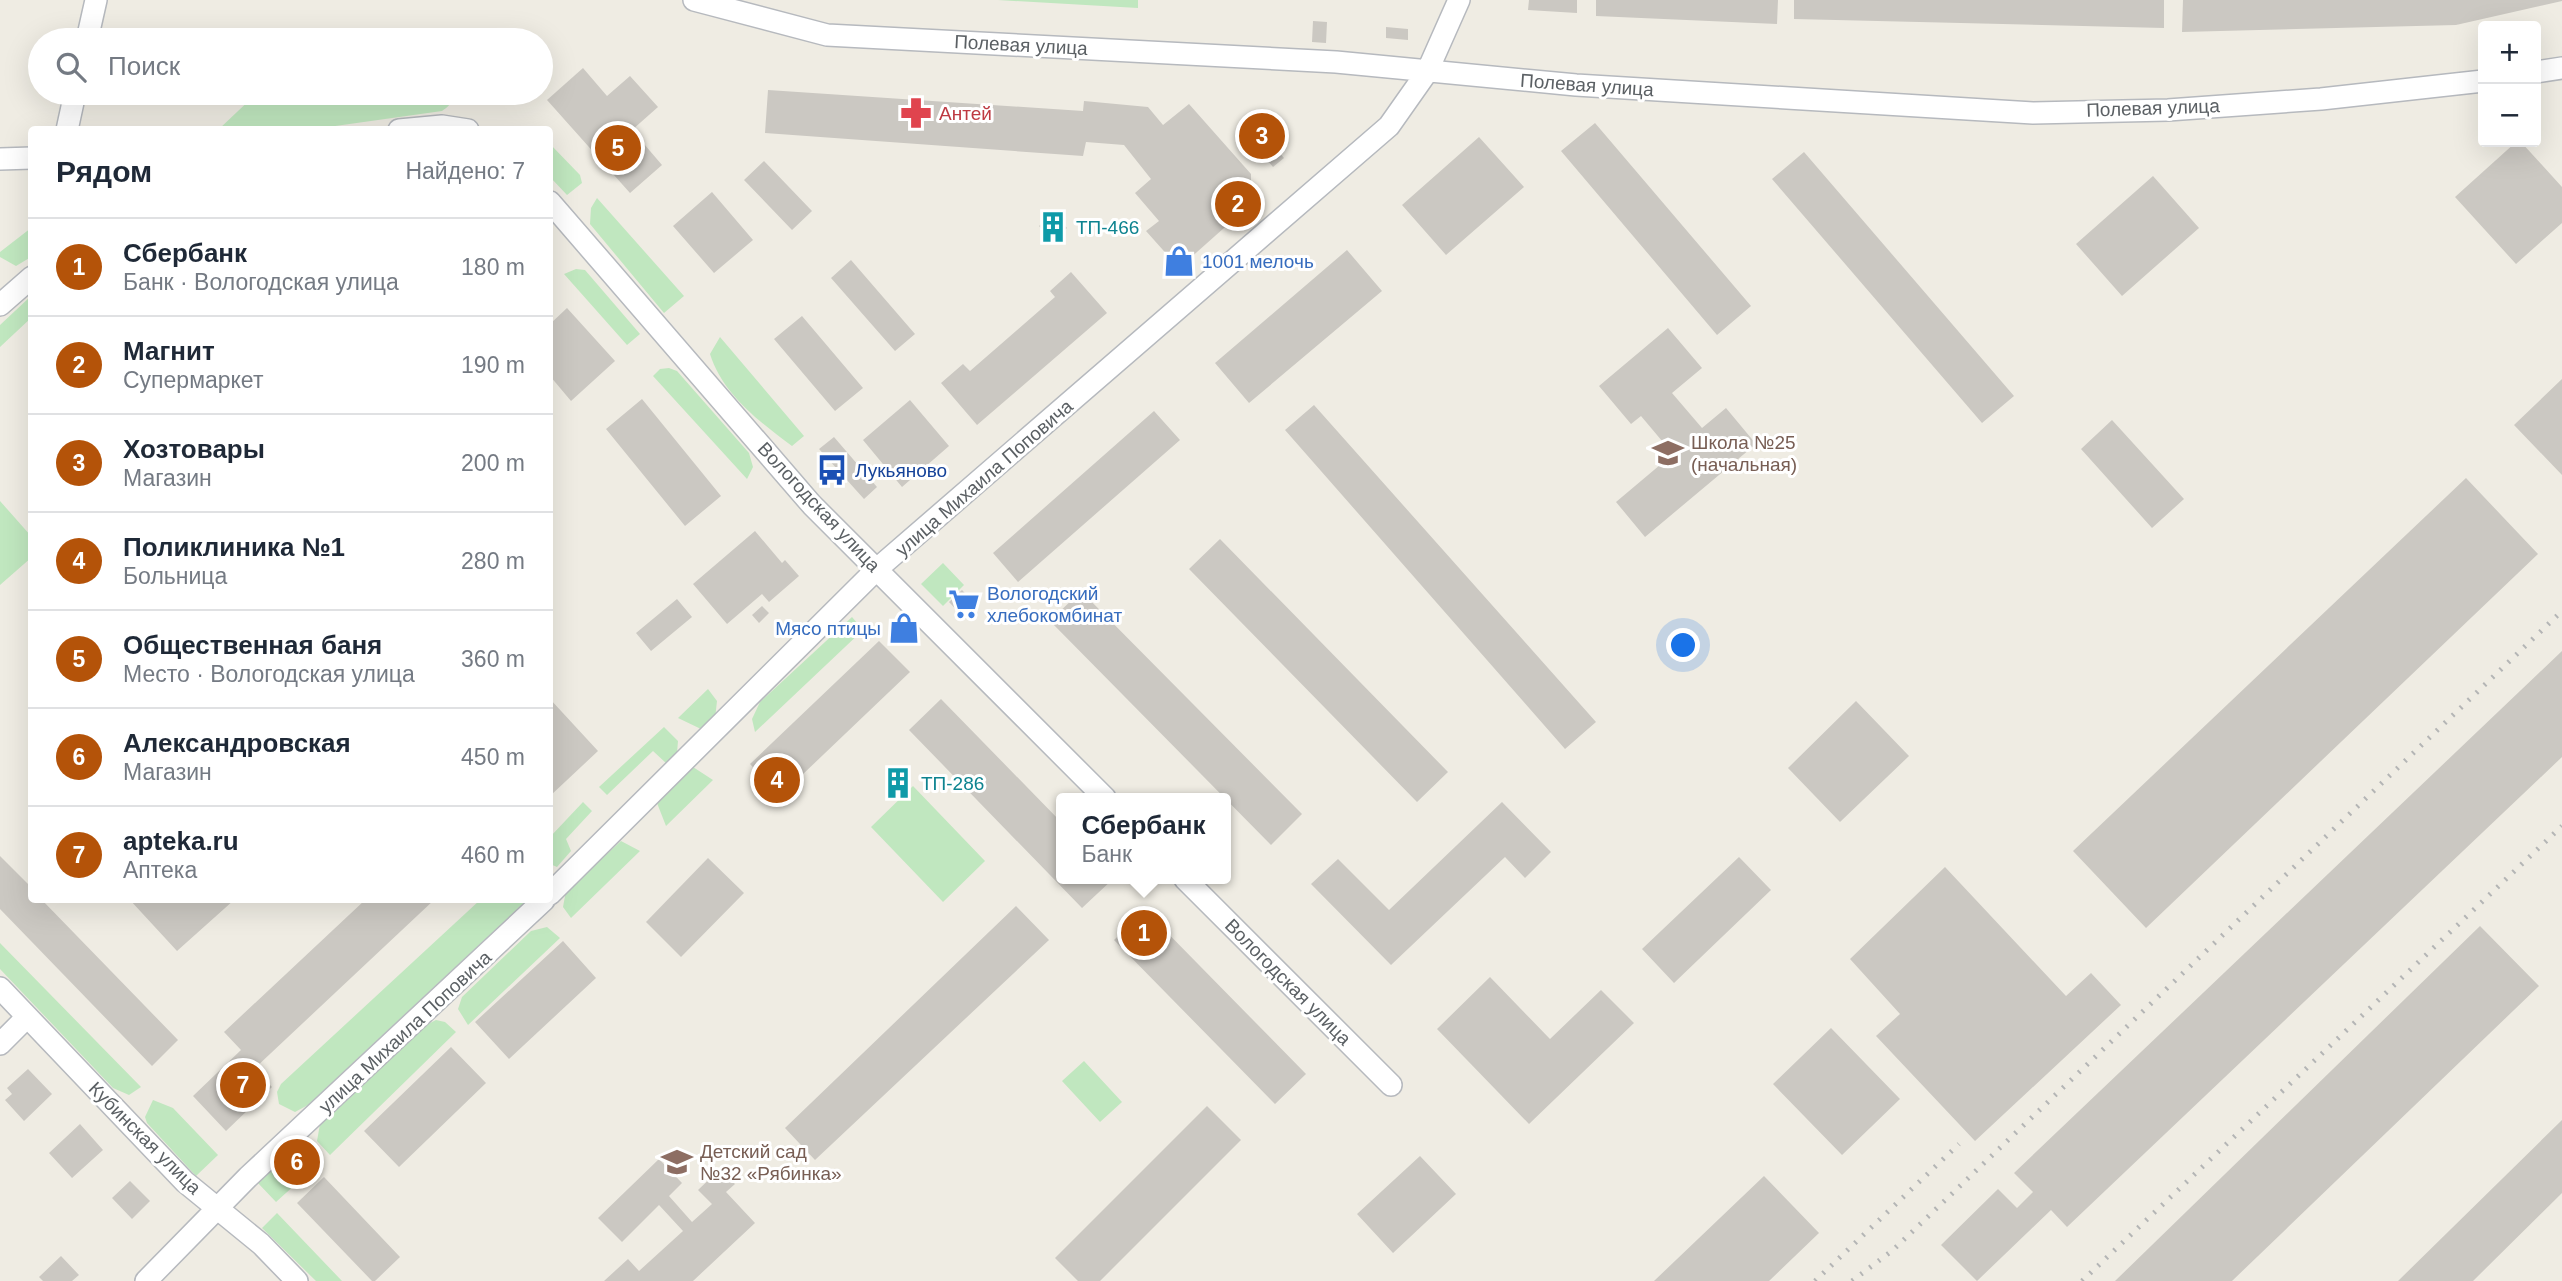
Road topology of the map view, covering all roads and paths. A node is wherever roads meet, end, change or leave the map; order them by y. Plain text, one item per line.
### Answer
1 (96, 0) edge
2 (694, 0) edge
3 (1459, 0) edge
4 (90, 28) edge
5 (2562, 68) edge
6 (2541, 71) edge
7 (1427, 72) junction
8 (2478, 81) edge
9 (72, 105) edge
10 (68, 126) edge
11 (28, 158) edge
12 (0, 159) edge
13 (553, 205) edge
14 (28, 281) edge
15 (0, 306) edge
16 (877, 569) junction
17 (1100, 793) edge
18 (1190, 884) edge
19 (553, 891) edge
20 (541, 903) edge
21 (0, 988) edge
22 (27, 1017) junction
23 (0, 1044) edge
24 (1391, 1085) dead end
25 (217, 1209) junction
26 (146, 1281) edge
27 (297, 1281) edge

1 - 4 street
2 - 7 street, Полевая улица
3 - 7 street, улица Михаила Поповича
5 - 6 street
7 - 8 street, Полевая улица
7 - 16 street, улица Михаила Поповича
9 - 10 street
11 - 12 street
13 - 16 street, Вологодская улица
14 - 15 street
16 - 17 street, Вологодская улица
16 - 19 street, улица Михаила Поповича
18 - 24 street, Вологодская улица
20 - 25 street, улица Михаила Поповича
21 - 22 street, Кубинская улица
22 - 23 street
22 - 25 street, Кубинская улица
25 - 26 street, улица Михаила Поповича
25 - 27 street, Кубинская улица

